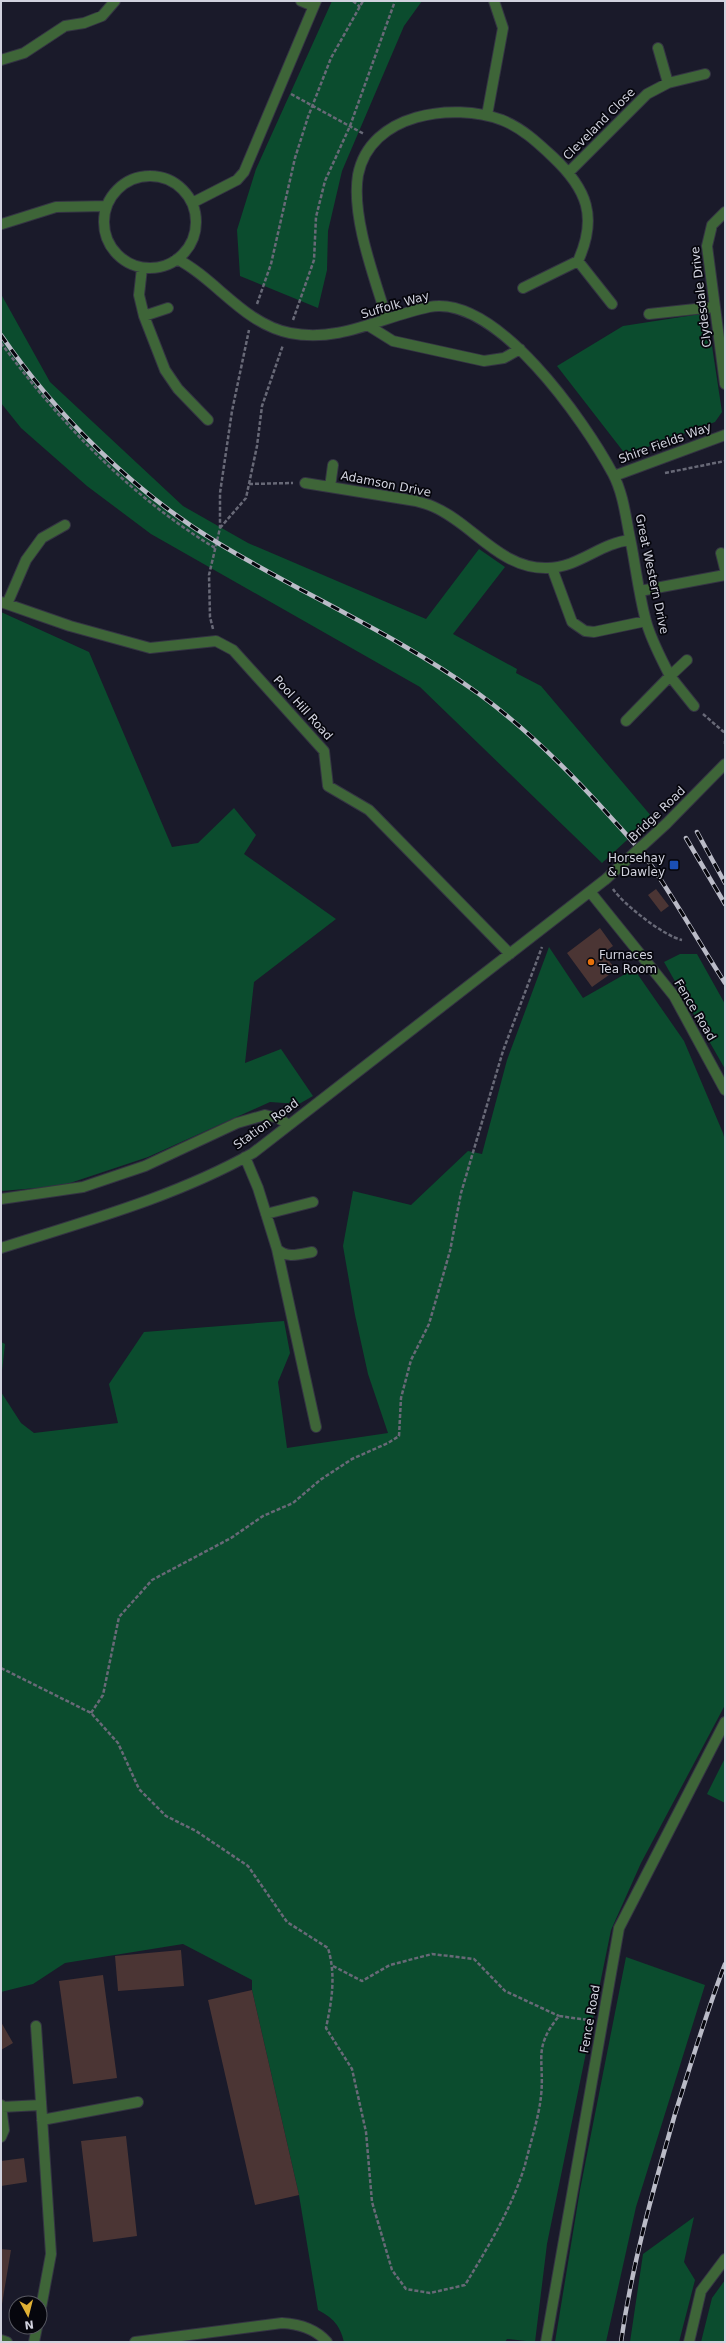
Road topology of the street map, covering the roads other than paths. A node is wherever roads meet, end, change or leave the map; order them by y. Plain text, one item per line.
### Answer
1 (115, 1) edge
2 (301, 1) edge
3 (494, 1) edge
4 (315, 4) edge
5 (658, 48) dead end
6 (1, 60) edge
7 (704, 74) dead end
8 (668, 83) junction
9 (486, 115) junction
10 (569, 172) junction
11 (192, 203) junction
12 (107, 206) junction
13 (725, 212) edge
14 (2, 224) dead end
15 (177, 260) junction
16 (578, 261) junction
17 (142, 268) junction
18 (523, 288) dead end
19 (612, 304) dead end
20 (714, 307) junction
21 (168, 308) dead end
22 (649, 314) dead end
23 (144, 316) junction
24 (387, 319) junction
25 (369, 326) junction
26 (721, 326) edge
27 (520, 349) junction
28 (725, 384) edge
29 (208, 420) dead end
30 (725, 435) edge
31 (333, 465) dead end
32 (614, 476) junction
33 (305, 483) road end
34 (330, 487) junction
35 (65, 525) dead end
36 (630, 540) junction
37 (721, 553) dead end
38 (552, 568) junction
39 (725, 569) edge
40 (725, 575) edge
41 (640, 591) junction
42 (4, 603) edge
43 (646, 621) junction
44 (687, 660) dead end
45 (670, 676) junction
46 (694, 706) road end
47 (626, 721) dead end
48 (725, 764) edge
49 (590, 893) junction
50 (510, 954) junction
51 (725, 1090) edge
52 (290, 1125) junction
53 (245, 1157) junction
54 (1, 1199) edge
55 (313, 1202) dead end
56 (266, 1214) junction
57 (1, 1248) edge
58 (277, 1249) junction
59 (312, 1252) dead end
60 (316, 1426) dead end
61 (725, 1722) edge
62 (36, 2026) dead end
63 (138, 2102) dead end
64 (41, 2105) junction
65 (2, 2106) edge
66 (42, 2120) junction
67 (1, 2137) edge
68 (725, 2259) edge
69 (43, 2295) edge
70 (1, 2340) edge
71 (7, 2342) edge
72 (136, 2342) edge
73 (327, 2342) edge
74 (546, 2342) edge
75 (689, 2342) edge

1 - 6 street
2 - 4 street
3 - 9 street
4 - 11 street
5 - 8 street
7 - 8 street, Cleveland Close
8 - 10 street, Cleveland Close
9 - 10 street
9 - 24 street
10 - 16 street
11 - 12 street
11 - 15 street
12 - 14 street
12 - 17 street
13 - 20 street, Clydesdale Drive
15 - 17 street
15 - 25 street, Suffolk Way
16 - 18 street
16 - 19 street
17 - 23 street
20 - 22 street
20 - 26 street, Clydesdale Drive
21 - 23 street
23 - 29 street
24 - 25 street, Suffolk Way
24 - 27 street, Suffolk Way
25 - 27 street
26 - 28 street, Clydesdale Drive
27 - 32 street, Suffolk Way
30 - 32 street, Shire Fields Way
31 - 34 street
32 - 36 street, Great Western Drive
33 - 34 street, Adamson Drive
34 - 38 street, Adamson Drive
35 - 42 street
36 - 38 street, Adamson Drive
36 - 41 street, Great Western Drive
37 - 39 street
38 - 43 street
40 - 41 street
41 - 43 street, Great Western Drive
42 - 50 street, Pool Hill Road
43 - 45 street, Great Western Drive
44 - 45 street
45 - 46 street, Great Western Drive
45 - 47 street
48 - 49 street, Bridge Road, bridge
49 - 50 street, Bridge Road
49 - 51 street, Fence Road
50 - 52 street, Station Road
52 - 53 street, Station Road
52 - 54 street
53 - 56 street
53 - 57 street, Station Road
55 - 56 street
56 - 58 street
58 - 59 street
58 - 60 street
61 - 74 street, Fence Road
62 - 64 street
63 - 66 street
64 - 65 street
64 - 66 street
65 - 67 street
66 - 69 street
68 - 75 street
70 - 71 street
72 - 73 street

